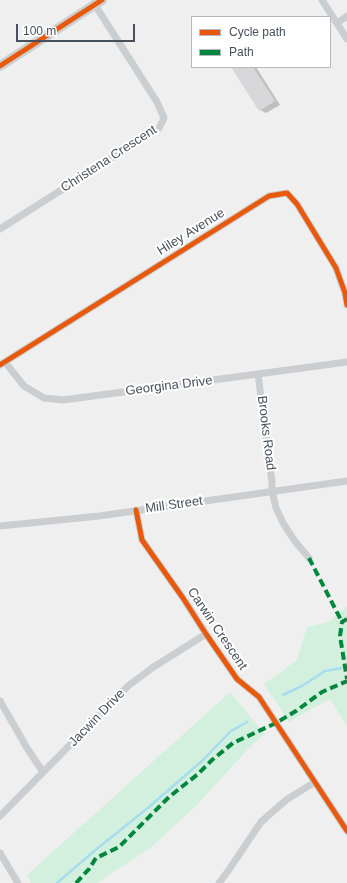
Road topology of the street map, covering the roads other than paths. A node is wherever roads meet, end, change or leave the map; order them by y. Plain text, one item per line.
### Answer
1 (322, 0) edge
2 (99, 2) edge
3 (347, 16) edge
4 (337, 23) junction
5 (347, 39) edge
6 (0, 66) edge
7 (0, 229) edge
8 (347, 305) edge
9 (347, 362) edge
10 (3, 363) edge
11 (258, 374) junction
12 (347, 481) edge
13 (272, 491) junction
14 (136, 510) junction
15 (0, 526) edge
16 (309, 558) dead end
17 (206, 634) junction
18 (0, 701) edge
19 (43, 772) junction
20 (315, 782) junction
21 (0, 816) edge
22 (347, 831) edge
23 (0, 853) edge
24 (18, 883) edge
25 (219, 883) edge

1 - 4 street
2 - 6 main road
2 - 7 street, Christena Crescent
3 - 4 street
4 - 5 street
8 - 10 street, Hiley Avenue
9 - 11 street, Georgina Drive
10 - 11 street, Georgina Drive
11 - 13 street, Brooks Road
12 - 13 street, Mill Street
13 - 14 street, Mill Street
13 - 16 street, Brooks Road
14 - 15 street, Mill Street
14 - 17 street, Carwin Crescent
17 - 19 street, Jacwin Drive
17 - 20 street, Carwin Crescent
18 - 19 street
19 - 21 street, Jacwin Drive
20 - 22 street, Carwin Crescent
20 - 25 street
23 - 24 street

